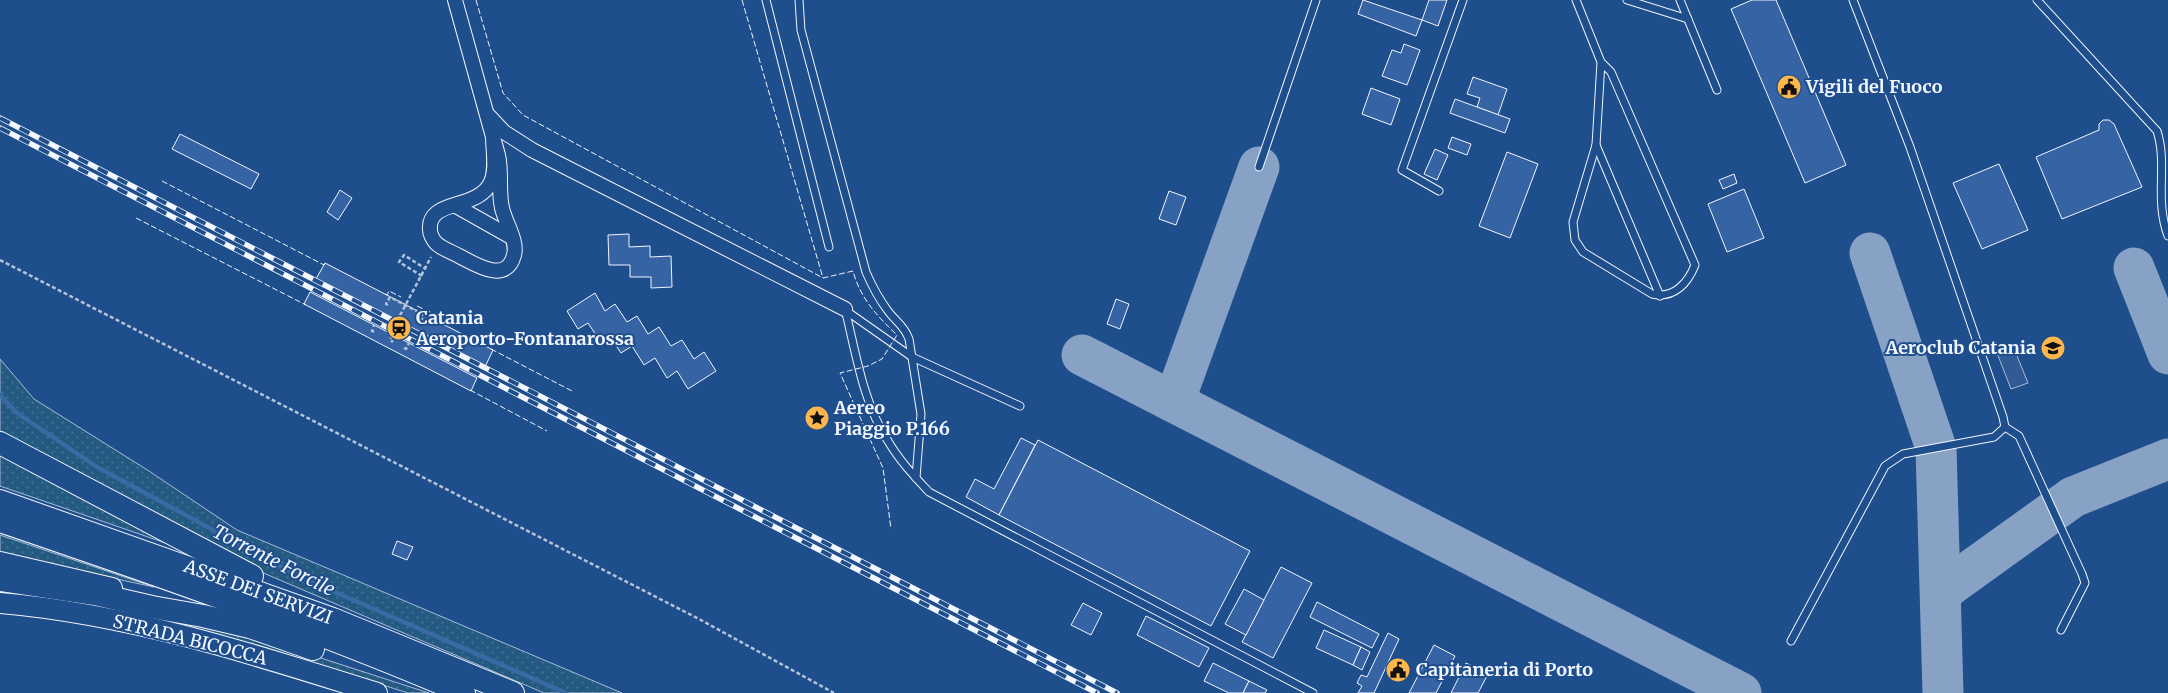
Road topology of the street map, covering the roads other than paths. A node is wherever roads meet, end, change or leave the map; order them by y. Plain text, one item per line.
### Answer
1 (455, 0) edge
2 (766, 0) edge
3 (799, 0) edge
4 (1316, 0) edge
5 (1463, 0) edge
6 (1576, 0) edge
7 (1627, 0) edge
8 (1680, 0) edge
9 (1849, 0) edge
10 (1853, 0) edge
11 (2038, 0) edge
12 (1688, 19) junction
13 (1874, 57) junction
14 (1601, 62) junction
15 (1717, 90) dead end
16 (487, 113) junction
17 (493, 136) junction
18 (1596, 145) junction
19 (1258, 166) dead end
20 (1439, 191) dead end
21 (456, 206) junction
22 (2168, 236) edge
23 (511, 237) junction
24 (829, 246) dead end
25 (1660, 296) junction
26 (845, 309) junction
27 (912, 357) junction
28 (1020, 406) dead end
29 (2005, 427) junction
30 (0, 443) edge
31 (916, 478) junction
32 (0, 501) edge
33 (0, 521) edge
34 (0, 562) edge
35 (0, 580) edge
36 (0, 603) edge
37 (203, 616) junction
38 (333, 619) junction
39 (2061, 630) dead end
40 (1791, 641) dead end
41 (459, 691) edge
42 (377, 693) edge
43 (513, 693) edge
44 (1313, 693) edge

1 - 16 street
2 - 24 lane
3 - 27 lane
4 - 19 lane
5 - 20 lane
6 - 14 lane
7 - 12 lane
8 - 12 lane
9 - 13 lane
10 - 13 lane
11 - 22 lane
12 - 15 lane
13 - 29 lane
14 - 18 lane
14 - 25 lane
16 - 17 street
16 - 26 street
17 - 21 street
17 - 23 street
18 - 25 lane
18 - 25 lane
21 - 23 street
21 - 23 street
26 - 27 lane
26 - 31 lane
27 - 28 lane
27 - 31 lane
29 - 39 lane
29 - 40 lane
30 - 38 main road
31 - 44 lane
32 - 38 main road, ASSE DEI SERVIZI
33 - 41 main road, ASSE DEI SERVIZI
34 - 37 main road
35 - 37 main road
36 - 42 main road, STRADA BICOCCA
37 - 41 main road
38 - 43 main road, ASSE DEI SERVIZI

